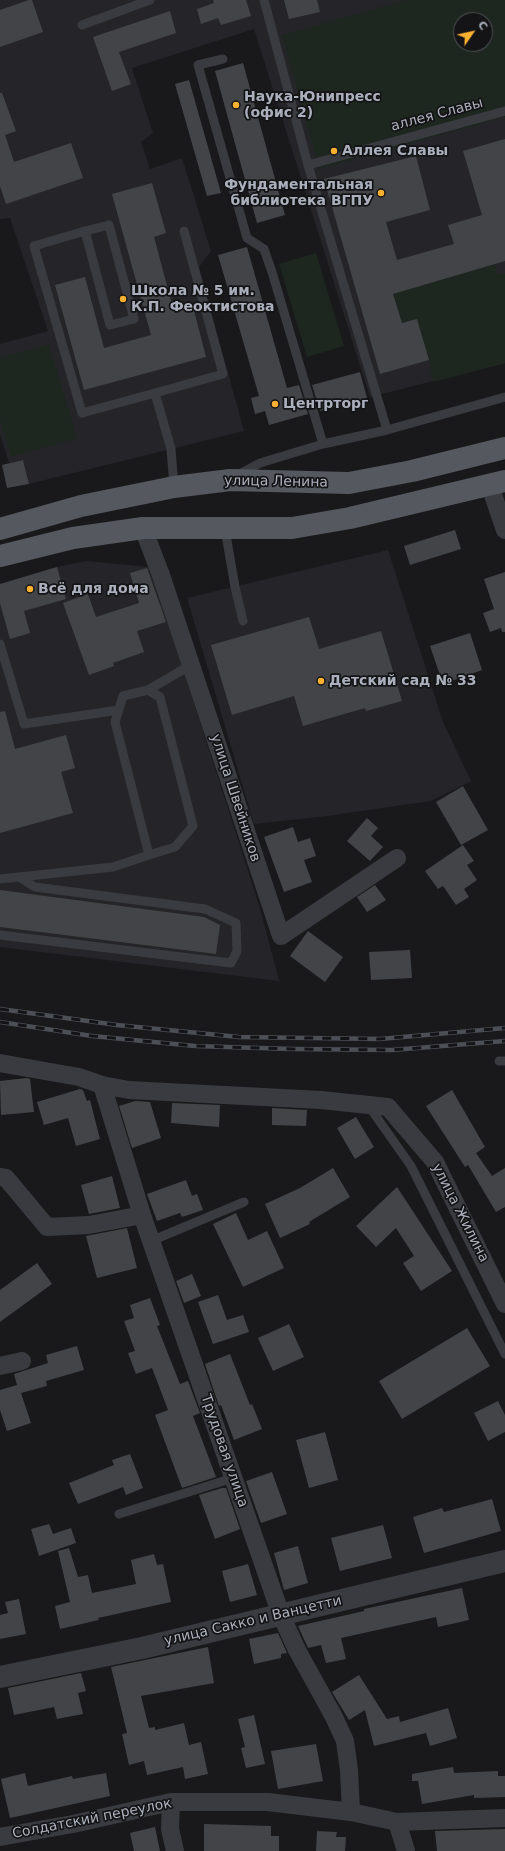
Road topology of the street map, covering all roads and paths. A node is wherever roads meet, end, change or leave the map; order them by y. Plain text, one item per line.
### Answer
1 (150, 0) edge
2 (264, 0) edge
3 (82, 25) dead end
4 (223, 59) dead end
5 (505, 111) edge
6 (308, 165) junction
7 (86, 231) junction
8 (184, 231) dead end
9 (155, 393) junction
10 (505, 396) edge
11 (386, 430) junction
12 (323, 444) junction
13 (505, 448) edge
14 (230, 480) junction
15 (498, 484) edge
16 (174, 487) junction
17 (143, 528) junction
18 (0, 529) edge
19 (225, 529) junction
20 (505, 530) edge
21 (0, 556) edge
22 (243, 621) dead end
23 (0, 644) edge
24 (191, 664) junction
25 (148, 690) junction
26 (119, 710) junction
27 (148, 855) junction
28 (397, 858) dead end
29 (19, 878) junction
30 (0, 880) edge
31 (0, 935) edge
32 (0, 1063) edge
33 (102, 1085) junction
34 (368, 1104) junction
35 (0, 1177) edge
36 (244, 1202) dead end
37 (142, 1215) junction
38 (151, 1241) junction
39 (505, 1304) edge
40 (505, 1354) edge
41 (22, 1361) dead end
42 (0, 1366) edge
43 (233, 1478) junction
44 (119, 1514) dead end
45 (505, 1561) edge
46 (281, 1615) junction
47 (0, 1677) edge
48 (172, 1802) junction
49 (351, 1812) junction
50 (505, 1818) edge
51 (397, 1822) junction
52 (0, 1837) edge
53 (175, 1851) edge
54 (406, 1851) edge

1 - 3 lane
2 - 6 lane
4 - 12 lane
5 - 6 lane, аллея Славы
6 - 11 lane
7 - 7 lane
7 - 9 lane
8 - 9 lane
9 - 16 lane
10 - 11 lane
11 - 12 lane
12 - 14 lane
13 - 14 main road, улица Ленина
14 - 16 main road, улица Ленина
15 - 19 main road
15 - 20 street
16 - 18 main road, улица Ленина
17 - 19 main road
17 - 21 main road
17 - 24 street, улица Швейников
19 - 22 lane
23 - 26 lane
24 - 25 lane
24 - 28 street, улица Швейников
25 - 26 lane
25 - 27 lane
26 - 27 lane
27 - 29 lane
29 - 30 lane
29 - 31 lane
32 - 33 street, улица Жилина
33 - 34 street, улица Жилина
33 - 37 street, Трудовая улица
34 - 39 street, улица Жилина
34 - 40 lane
35 - 37 street
36 - 38 lane
37 - 38 street, Трудовая улица
38 - 43 street, Трудовая улица
41 - 42 street
43 - 44 lane
43 - 46 street, Трудовая улица
45 - 46 street, улица Сакко и Ванцетти
46 - 47 street, улица Сакко и Ванцетти
46 - 49 street, Трудовая улица
48 - 49 street, Солдатский переулок
48 - 52 street, Солдатский переулок
48 - 53 street
49 - 51 street, Солдатский переулок
50 - 51 street, Солдатский переулок
51 - 54 street

